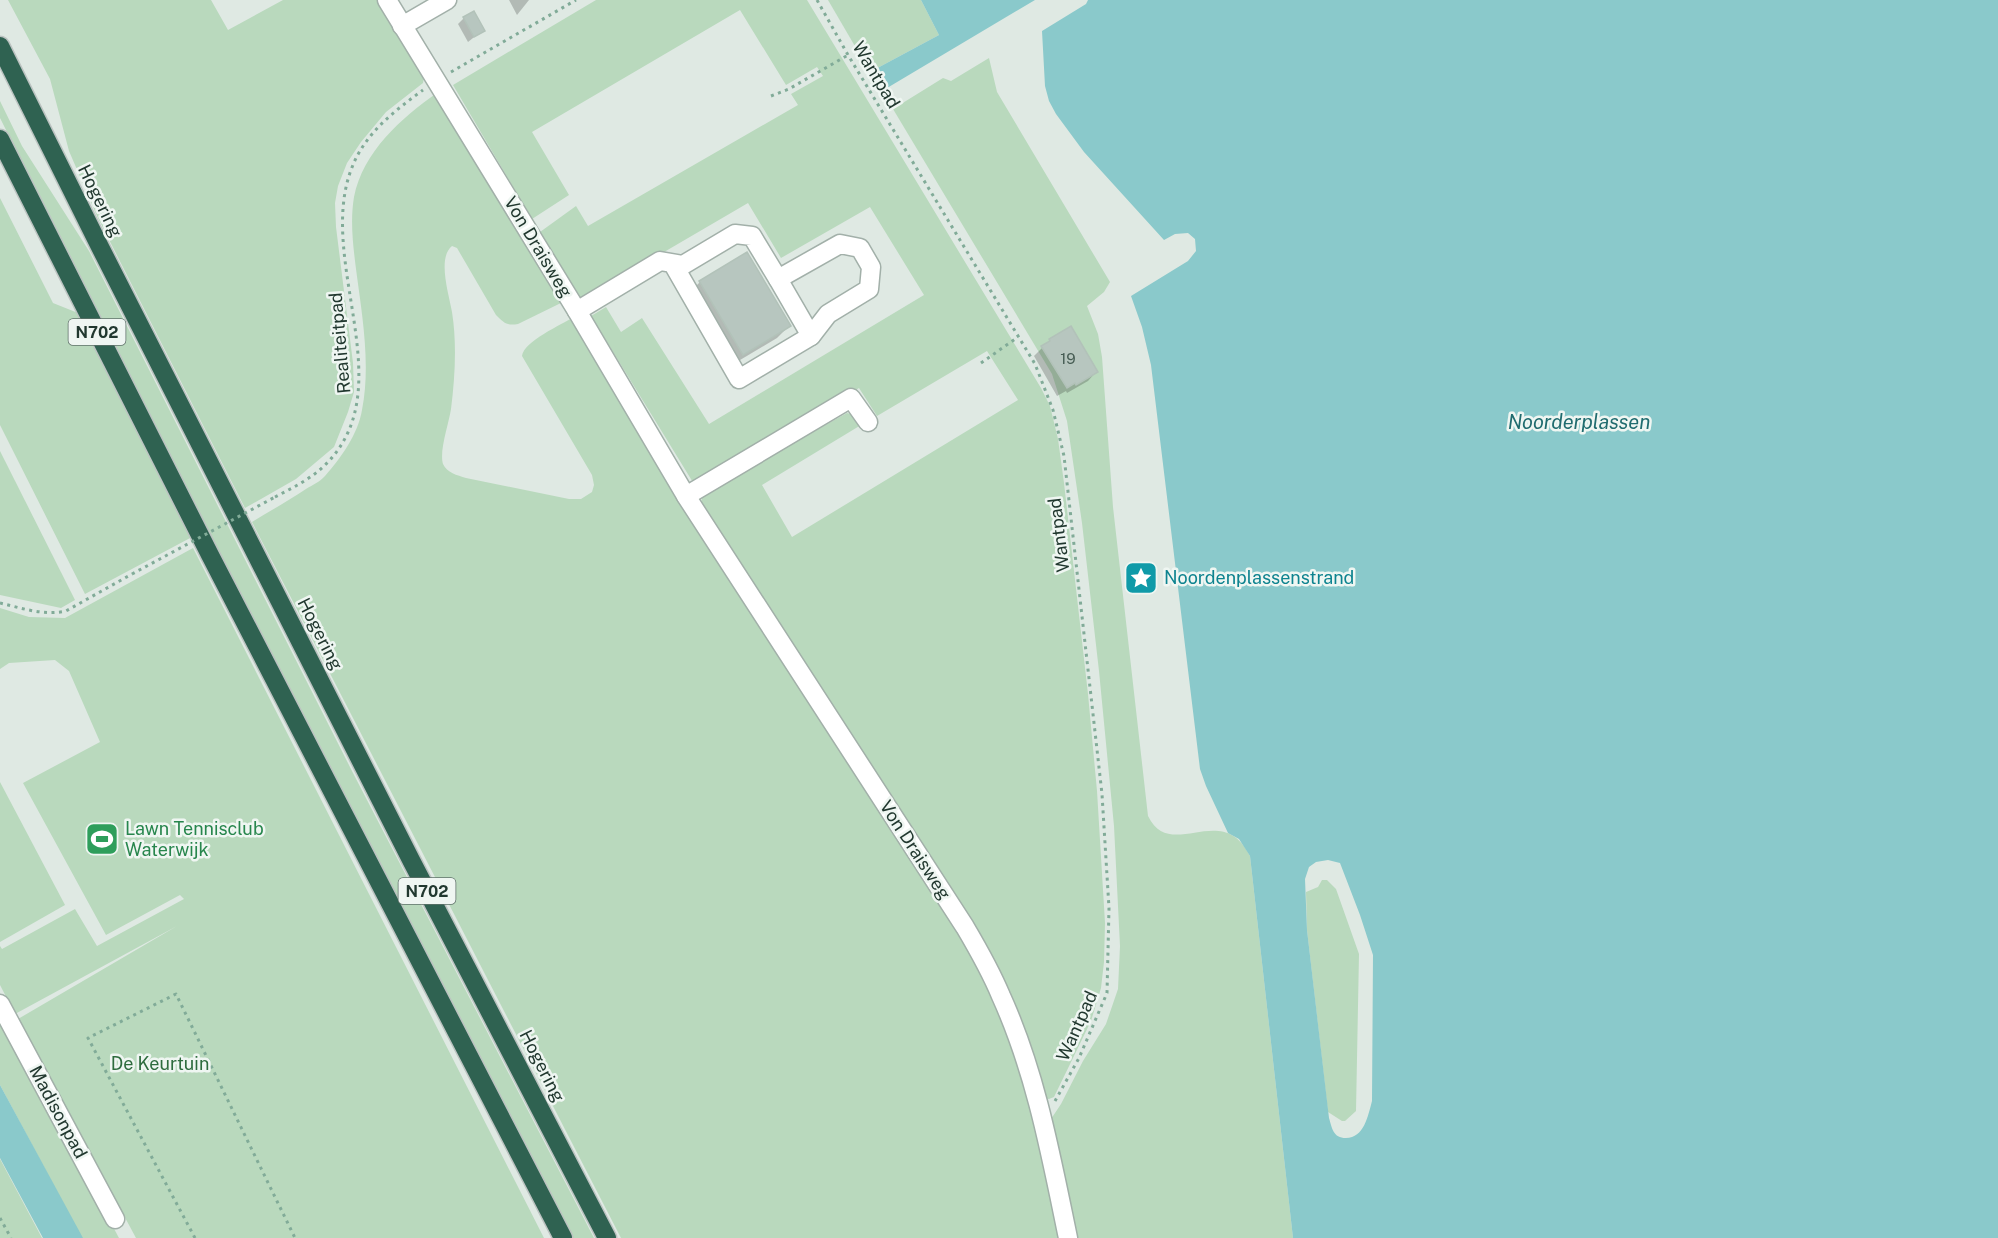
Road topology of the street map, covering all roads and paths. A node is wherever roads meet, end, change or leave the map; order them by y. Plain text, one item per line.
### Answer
1 (387, 0) edge
2 (447, 0) edge
3 (576, 0) edge
4 (817, 0) edge
5 (402, 26) junction
6 (0, 46) edge
7 (848, 55) junction
8 (436, 80) junction
9 (771, 96) dead end
10 (0, 139) edge
11 (673, 264) junction
12 (778, 279) junction
13 (577, 311) junction
14 (811, 336) junction
15 (1018, 337) junction
16 (981, 363) dead end
17 (868, 422) dead end
18 (686, 496) junction
19 (0, 603) edge
20 (0, 1004) edge
21 (1040, 1109) junction
22 (0, 1218) edge
23 (115, 1220) dead end
24 (11, 1238) edge
25 (195, 1238) edge
26 (295, 1238) edge
27 (562, 1238) edge
28 (607, 1238) edge
29 (1068, 1238) edge

1 - 5 street, Von Draisweg
2 - 5 street
3 - 8 path, Realiteitpad
4 - 7 path, Wantpad
5 - 8 street, Von Draisweg
6 - 28 highway, Hogering / N702
7 - 9 path
7 - 15 path, Wantpad
8 - 13 street, Von Draisweg
8 - 19 path, Realiteitpad, bridge
10 - 27 highway, N702
11 - 12 street
11 - 13 street
11 - 14 street
12 - 14 street
12 - 14 street
13 - 18 street, Von Draisweg
15 - 16 path
15 - 21 path, Wantpad
17 - 18 street
18 - 21 street, Von Draisweg
20 - 23 street, Madisonpad
21 - 29 street, Von Draisweg
22 - 24 path
25 - 26 path

